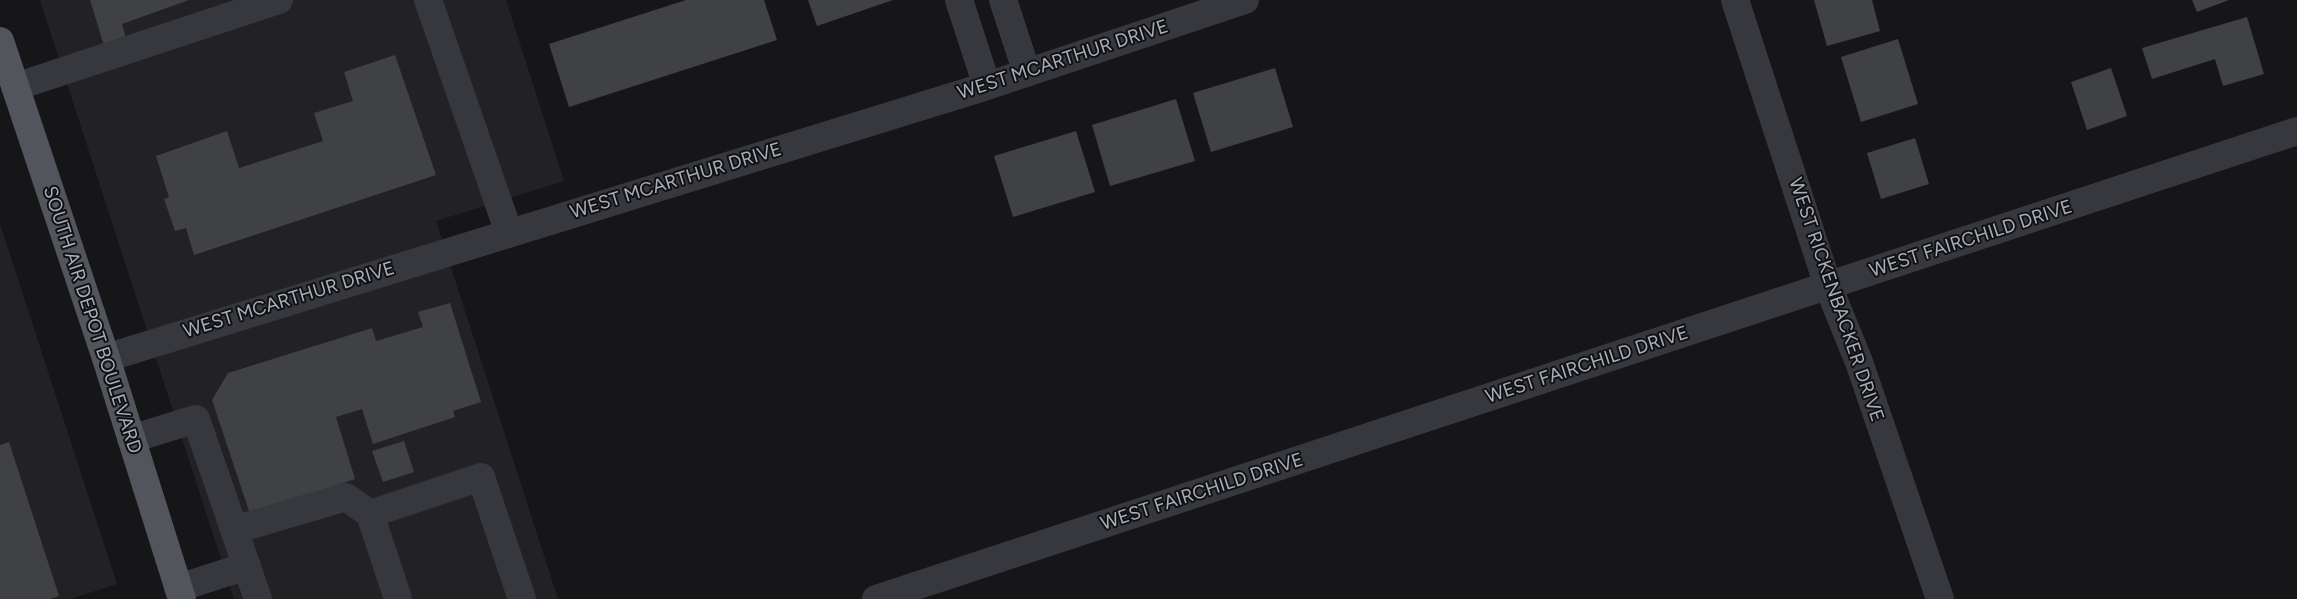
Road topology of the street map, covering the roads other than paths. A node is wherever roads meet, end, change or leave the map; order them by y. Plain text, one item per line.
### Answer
1 (279, 0) edge
2 (428, 0) edge
3 (959, 0) edge
4 (1003, 0) edge
5 (1245, 0) edge
6 (1736, 0) edge
7 (0, 41) edge
8 (1027, 73) junction
9 (987, 86) junction
10 (15, 87) junction
11 (2297, 131) edge
12 (509, 233) junction
13 (1828, 286) junction
14 (106, 358) junction
15 (131, 439) junction
16 (370, 514) junction
17 (234, 530) junction
18 (246, 566) junction
19 (180, 593) edge
20 (258, 599) edge
21 (398, 599) edge
22 (522, 599) edge
23 (876, 599) edge
24 (1940, 599) edge

1 - 10 street
2 - 12 street
3 - 9 street
4 - 8 street
5 - 8 street, WEST MCARTHUR DRIVE
6 - 13 street, WEST RICKENBACKER DRIVE
7 - 10 main road, SOUTH AIR DEPOT BOULEVARD
8 - 9 street, WEST MCARTHUR DRIVE
9 - 12 street, WEST MCARTHUR DRIVE
10 - 14 main road, SOUTH AIR DEPOT BOULEVARD
11 - 13 street, WEST FAIRCHILD DRIVE
12 - 14 street, WEST MCARTHUR DRIVE
13 - 23 street, WEST FAIRCHILD DRIVE
13 - 24 street, WEST RICKENBACKER DRIVE
14 - 15 main road, SOUTH AIR DEPOT BOULEVARD
15 - 17 street
15 - 19 main road, SOUTH AIR DEPOT BOULEVARD
16 - 17 street
16 - 21 street
16 - 22 street
17 - 18 street
18 - 19 street
18 - 20 street

